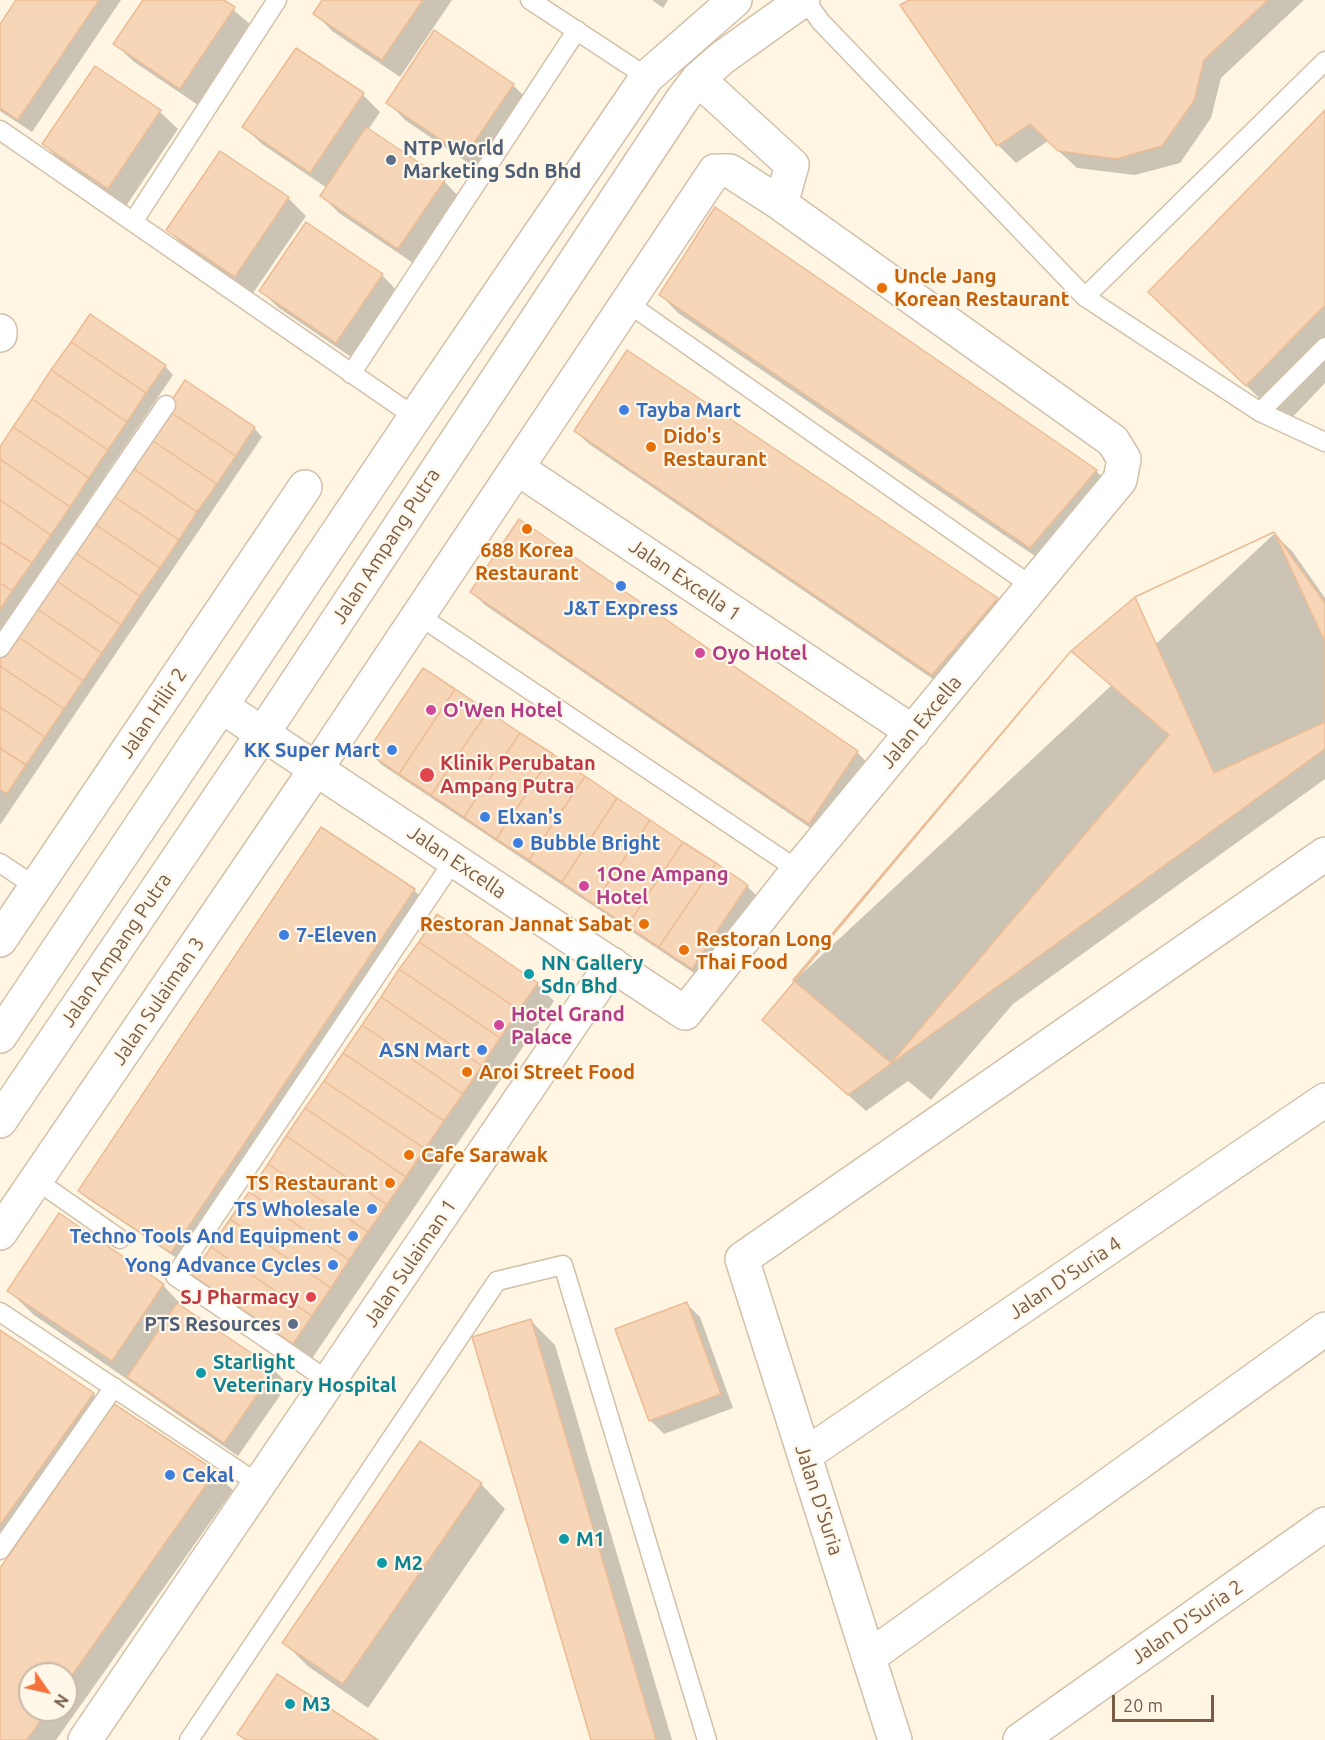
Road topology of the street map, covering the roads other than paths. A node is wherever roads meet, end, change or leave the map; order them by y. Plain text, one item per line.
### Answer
1 (276, 0) edge
2 (530, 0) edge
3 (735, 0) edge
4 (804, 0) edge
5 (578, 30) junction
6 (1325, 61) edge
7 (647, 77) junction
8 (698, 79) junction
9 (0, 130) edge
10 (781, 204) junction
11 (133, 222) junction
12 (1085, 297) junction
13 (629, 304) junction
14 (1325, 347) edge
15 (351, 374) junction
16 (166, 405) dead end
17 (1260, 412) junction
18 (415, 417) junction
19 (1325, 442) edge
20 (517, 468) junction
21 (305, 487) dead end
22 (1033, 587) junction
23 (418, 615) junction
24 (0, 648) edge
25 (221, 706) junction
26 (913, 732) junction
27 (263, 733) junction
28 (316, 769) junction
29 (1325, 854) edge
30 (454, 860) junction
31 (0, 863) edge
32 (798, 870) junction
33 (36, 887) junction
34 (0, 940) edge
35 (612, 964) junction
36 (0, 1036) edge
37 (1325, 1100) edge
38 (0, 1121) edge
39 (36, 1180) junction
40 (0, 1233) edge
41 (120, 1239) dead end
42 (0, 1311) edge
43 (1325, 1329) edge
44 (330, 1382) junction
45 (114, 1387) junction
46 (805, 1455) junction
47 (260, 1485) junction
48 (1325, 1524) edge
49 (0, 1550) edge
50 (869, 1657) junction
51 (85, 1740) edge
52 (189, 1740) edge
53 (707, 1740) edge
54 (895, 1740) edge
55 (1020, 1740) edge

1 - 11 lane
2 - 5 lane
3 - 7 street
4 - 8 street, Jalan Ampang Putra
4 - 12 lane
5 - 7 lane
5 - 15 lane
6 - 12 lane
7 - 18 street
8 - 10 street
8 - 27 street, Jalan Ampang Putra
9 - 11 lane
10 - 13 street, Jalan Excella
10 - 22 street, Jalan Excella
11 - 15 lane
12 - 17 lane
13 - 20 street, Jalan Sulaiman 3
13 - 22 lane
14 - 17 lane
15 - 18 lane
16 - 24 lane
17 - 19 lane
18 - 25 street
20 - 23 street, Jalan Sulaiman 3
20 - 26 street, Jalan Excella 1
21 - 33 street, Jalan Hilir 2
22 - 26 street, Jalan Excella
23 - 28 street, Jalan Sulaiman 3
23 - 32 lane
25 - 27 street, Jalan Excella
25 - 36 street
26 - 32 street, Jalan Excella
27 - 28 street, Jalan Excella
27 - 38 street, Jalan Ampang Putra
28 - 30 street, Jalan Excella
28 - 39 street, Jalan Sulaiman 3
29 - 46 street, Jalan D'Suria
30 - 35 street, Jalan Excella
30 - 44 lane
31 - 33 lane
32 - 35 street, Jalan Excella
33 - 34 street, Jalan Hilir 2
35 - 44 street, Jalan Sulaiman 1
37 - 46 street, Jalan D'Suria 4
39 - 40 street, Jalan Sulaiman 3
39 - 41 lane
42 - 45 lane
43 - 50 street
44 - 47 street, Jalan Sulaiman 1
45 - 47 lane
45 - 49 lane
46 - 50 street, Jalan D'Suria
47 - 51 street, Jalan Sulaiman 1
48 - 55 street, Jalan D'Suria 2
50 - 54 street, Jalan D'Suria
52 - 53 lane

